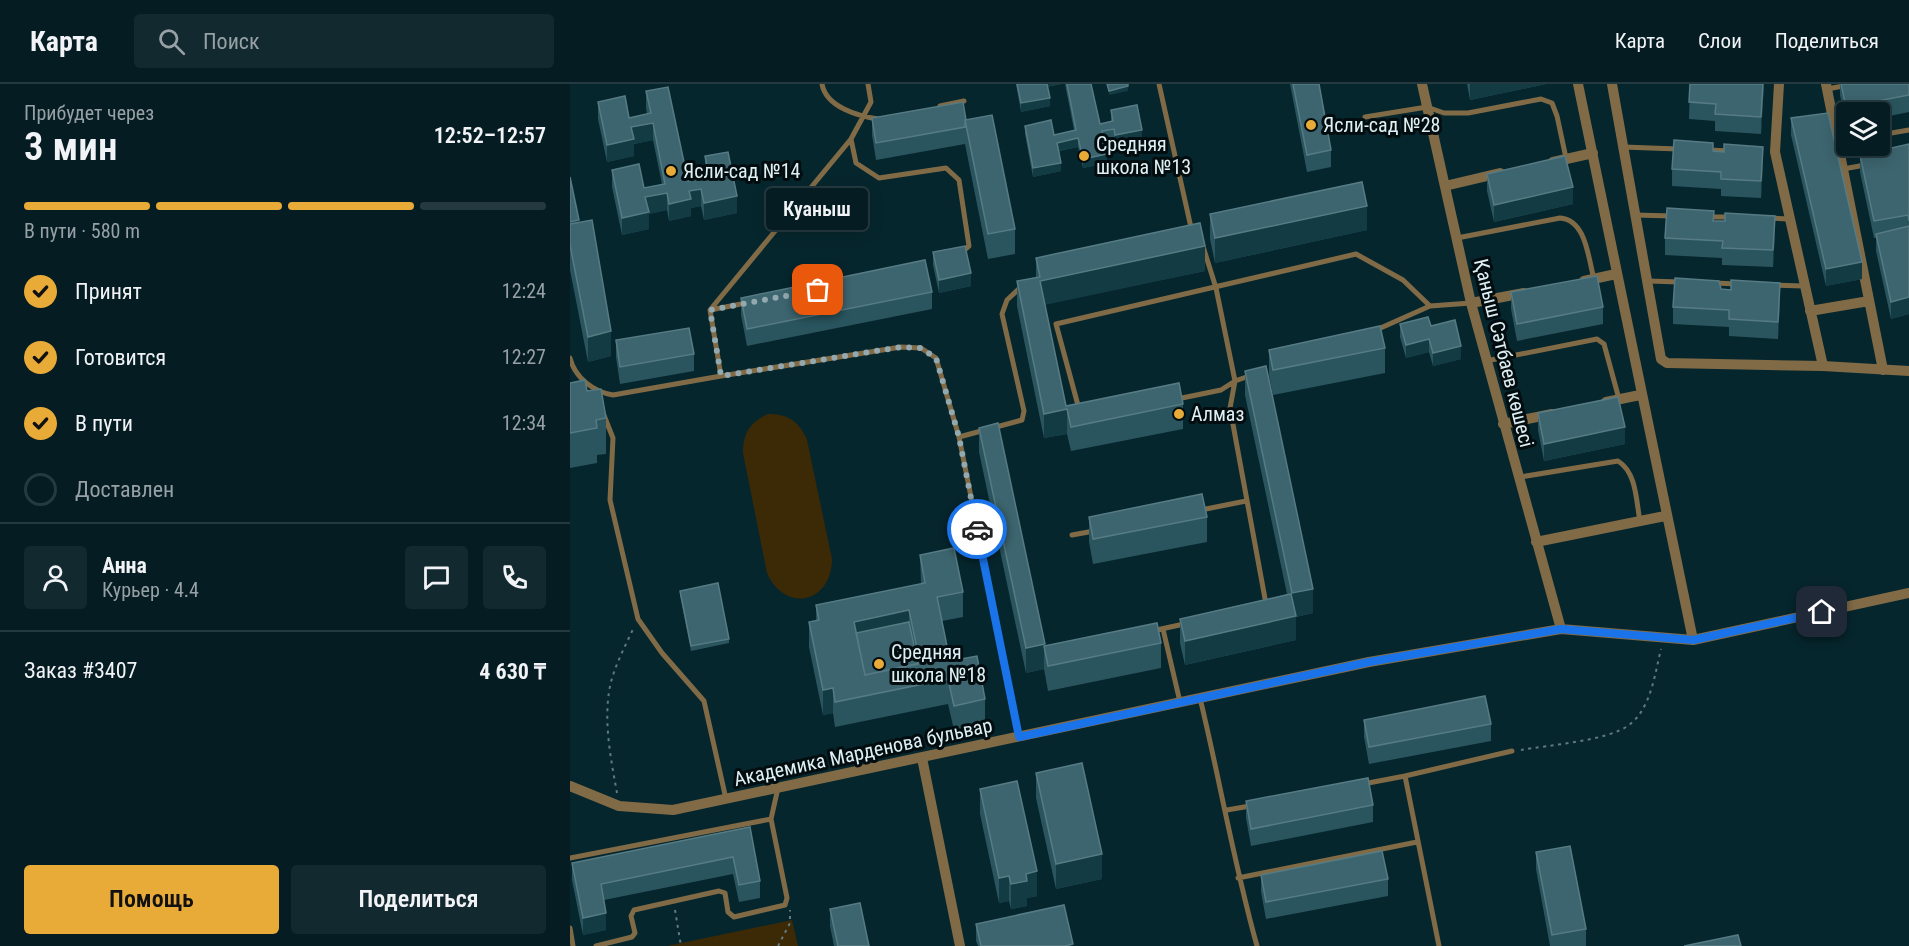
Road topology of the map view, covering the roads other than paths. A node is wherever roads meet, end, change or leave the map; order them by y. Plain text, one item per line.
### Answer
1 (822, 84) edge
2 (868, 84) edge
3 (1159, 84) edge
4 (1422, 84) edge
5 (1578, 84) edge
6 (1612, 84) edge
7 (1779, 84) edge
8 (1854, 84) edge
9 (1827, 86) edge
10 (964, 101) edge
11 (932, 108) edge
12 (1427, 108) junction
13 (863, 117) junction
14 (890, 117) edge
15 (1365, 117) dead end
16 (1836, 120) edge
17 (1909, 130) edge
18 (1890, 133) edge
19 (852, 139) junction
20 (1623, 147) junction
21 (1682, 149) edge
22 (1705, 150) edge
23 (1740, 151) edge
24 (1763, 152) edge
25 (1593, 153) junction
26 (1775, 153) junction
27 (1842, 156) edge
28 (1566, 159) junction
29 (1876, 162) edge
30 (1544, 164) edge
31 (1843, 170) junction
32 (1511, 171) edge
33 (1445, 186) junction
34 (1635, 215) junction
35 (1682, 216) edge
36 (1706, 217) edge
37 (1741, 218) edge
38 (1765, 218) edge
39 (1789, 219) junction
40 (1457, 238) junction
41 (954, 254) edge
42 (1616, 274) junction
43 (1594, 279) junction
44 (1646, 281) junction
45 (1691, 282) edge
46 (1703, 283) edge
47 (1030, 284) edge
48 (1572, 284) edge
49 (1748, 284) edge
50 (1770, 285) edge
51 (1804, 286) junction
52 (1216, 288) junction
53 (1538, 290) edge
54 (1869, 301) junction
55 (753, 302) edge
56 (1472, 303) junction
57 (1430, 306) junction
58 (710, 310) junction
59 (1810, 311) junction
60 (1366, 334) edge
61 (570, 358) edge
62 (1486, 361) junction
63 (571, 364) edge
64 (1823, 366) junction
65 (1882, 370) junction
66 (1909, 371) edge
67 (1255, 374) edge
68 (721, 376) junction
69 (1235, 381) junction
70 (595, 392) junction
71 (586, 393) edge
72 (1640, 395) junction
73 (1619, 399) junction
74 (1175, 400) edge
75 (598, 401) edge
76 (1596, 404) edge
77 (602, 410) edge
78 (1561, 412) edge
79 (1084, 414) edge
80 (1503, 424) junction
81 (959, 437) junction
82 (1518, 477) junction
83 (1246, 501) junction
84 (1188, 513) edge
85 (1665, 516) junction
86 (1640, 521) junction
87 (1107, 529) edge
88 (1072, 536) dead end
89 (1536, 542) junction
90 (1909, 593) edge
91 (1255, 610) edge
92 (1186, 624) edge
93 (1163, 629) junction
94 (1561, 629) junction
95 (1142, 633) edge
96 (1693, 640) junction
97 (1200, 698) junction
98 (1180, 702) junction
99 (1019, 737) junction
100 (1512, 751) road end
101 (922, 758) junction
102 (1405, 776) junction
103 (1361, 784) edge
104 (570, 786) edge
105 (778, 788) junction
106 (726, 799) junction
107 (1260, 804) edge
108 (1227, 810) junction
109 (771, 819) junction
110 (1418, 842) junction
111 (570, 858) edge
112 (1238, 878) junction
113 (570, 928) edge
114 (573, 946) edge
115 (596, 946) edge
116 (960, 946) edge
117 (1257, 946) edge
118 (1439, 946) edge

1 - 13 lane
2 - 13 lane
3 - 52 lane
4 - 12 street, Қаныш Сәтбаев көшесі
5 - 25 street
6 - 20 street
7 - 26 street
8 - 9 lane
9 - 16 street
10 - 11 lane
12 - 15 lane
12 - 28 lane
12 - 33 street, Қаныш Сәтбаев көшесі
13 - 14 lane
13 - 19 lane
17 - 18 lane
19 - 41 lane
19 - 58 lane
20 - 21 lane
20 - 34 street
22 - 23 lane
24 - 26 lane
25 - 28 street
25 - 42 street
26 - 39 street
27 - 31 street
28 - 30 street
29 - 31 lane
31 - 54 street
32 - 33 street
33 - 40 street, Қаныш Сәтбаев көшесі
34 - 35 lane
34 - 44 street
36 - 37 lane
38 - 39 lane
39 - 51 street
40 - 43 lane
40 - 56 street, Қаныш Сәтбаев көшесі
42 - 43 street
42 - 72 street
43 - 48 street
44 - 45 lane
44 - 64 street
46 - 49 lane
47 - 81 lane
50 - 51 lane
51 - 59 street
52 - 57 lane
52 - 69 lane
52 - 79 lane
53 - 56 street
54 - 59 street
54 - 65 street
55 - 58 lane
56 - 57 lane
56 - 62 street, Қаныш Сәтбаев көшесі
57 - 60 lane
58 - 68 lane
59 - 64 street
61 - 63 lane
62 - 73 lane
62 - 80 street, Қаныш Сәтбаев көшесі
63 - 70 lane
64 - 65 street
65 - 66 street
67 - 69 lane
68 - 70 lane
68 - 81 lane
69 - 74 lane
69 - 83 lane
70 - 71 lane
70 - 75 lane
72 - 73 street
72 - 85 street
73 - 76 street
77 - 106 lane
78 - 80 street
80 - 82 street, Қаныш Сәтбаев көшесі
81 - 99 lane
82 - 86 lane
82 - 89 street, Қаныш Сәтбаев көшесі
83 - 84 lane
83 - 91 lane
85 - 86 street
85 - 96 street
86 - 89 street
87 - 88 lane
89 - 94 street, Қаныш Сәтбаев көшесі
90 - 96 street, Академика Марденова бульвар
92 - 93 lane
93 - 95 lane
93 - 98 lane
94 - 96 street, Академика Марденова бульвар
94 - 97 street, Академика Марденова бульвар
97 - 98 street, Академика Марденова бульвар
97 - 108 lane
98 - 99 street, Академика Марденова бульвар
99 - 101 street, Академика Марденова бульвар
100 - 102 lane
101 - 105 street, Академика Марденова бульвар
101 - 116 street
102 - 103 lane
102 - 110 lane
104 - 106 street, Академика Марденова бульвар
105 - 106 street, Академика Марденова бульвар
105 - 109 lane
107 - 108 lane
108 - 112 lane
109 - 111 lane
109 - 115 lane
110 - 112 lane
110 - 118 lane
112 - 117 lane
113 - 114 lane

